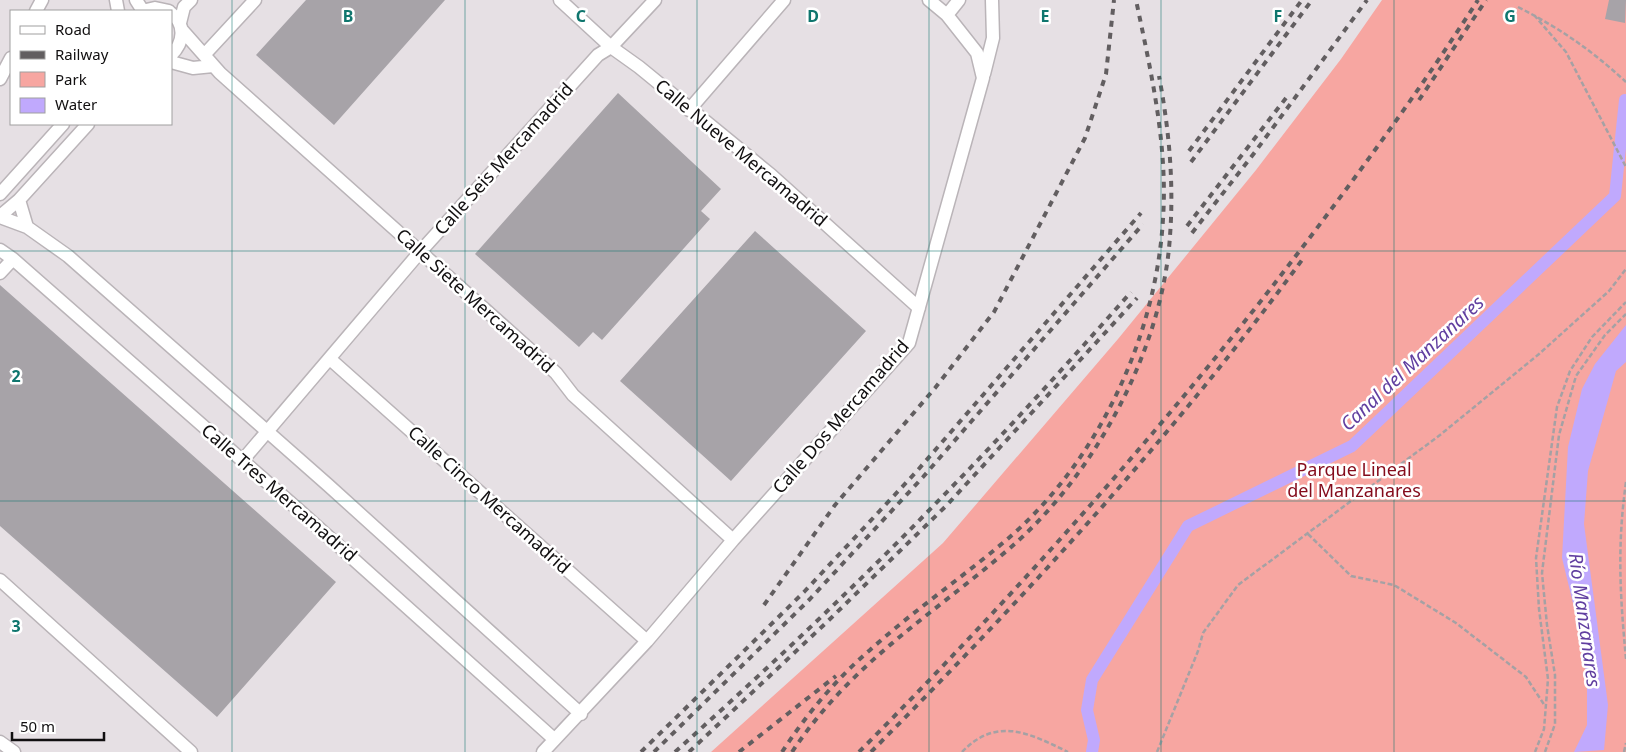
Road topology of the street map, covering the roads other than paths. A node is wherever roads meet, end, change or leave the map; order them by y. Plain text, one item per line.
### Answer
1 (136, 0) edge
2 (191, 0) edge
3 (255, 0) edge
4 (560, 0) edge
5 (655, 0) edge
6 (784, 0) edge
7 (929, 0) edge
8 (959, 0) edge
9 (992, 0) edge
10 (151, 7) edge
11 (947, 15) junction
12 (175, 19) edge
13 (611, 48) junction
14 (172, 54) edge
15 (206, 54) junction
16 (10, 60) edge
17 (172, 62) edge
18 (213, 66) junction
19 (983, 78) junction
20 (0, 79) edge
21 (689, 110) junction
22 (62, 125) edge
23 (87, 125) edge
24 (0, 194) edge
25 (19, 200) junction
26 (0, 217) edge
27 (27, 227) junction
28 (0, 228) edge
29 (0, 250) edge
30 (420, 252) junction
31 (13, 258) junction
32 (0, 273) edge
33 (919, 308) junction
34 (330, 359) junction
35 (267, 432) junction
36 (242, 461) junction
37 (732, 540) junction
38 (0, 580) edge
39 (647, 641) junction
40 (581, 714) junction
41 (554, 739) junction
42 (0, 742) edge
43 (14, 752) edge
44 (191, 752) edge
45 (542, 752) edge

1 - 10 lane
2 - 12 lane
3 - 15 lane
4 - 13 lane, Calle Nueve Mercamadrid
5 - 13 lane, Calle Seis Mercamadrid
6 - 21 lane
7 - 11 lane, Calle Dos Mercamadrid
8 - 11 lane
9 - 19 lane
11 - 19 lane, Calle Dos Mercamadrid
12 - 14 lane
12 - 15 lane, Calle Siete Mercamadrid
13 - 21 lane, Calle Nueve Mercamadrid
13 - 30 lane, Calle Seis Mercamadrid
15 - 18 lane, Calle Siete Mercamadrid
16 - 20 lane
17 - 18 lane
18 - 30 lane, Calle Siete Mercamadrid
19 - 33 lane, Calle Dos Mercamadrid
21 - 33 lane, Calle Nueve Mercamadrid
22 - 24 lane
23 - 25 lane
25 - 26 lane
25 - 27 lane
26 - 27 lane
26 - 28 lane
27 - 35 lane
29 - 31 lane, Calle Tres Mercamadrid
30 - 34 lane, Calle Seis Mercamadrid
30 - 37 lane, Calle Siete Mercamadrid
31 - 32 lane
31 - 36 lane, Calle Tres Mercamadrid
33 - 37 lane, Calle Dos Mercamadrid
34 - 35 lane, Calle Seis Mercamadrid
34 - 39 lane, Calle Cinco Mercamadrid
35 - 36 lane, Calle Seis Mercamadrid
35 - 40 lane
36 - 41 lane, Calle Tres Mercamadrid
37 - 39 lane, Calle Dos Mercamadrid
38 - 44 lane
39 - 40 lane, Calle Dos Mercamadrid
40 - 41 lane, Calle Dos Mercamadrid
41 - 45 lane, Calle Dos Mercamadrid
42 - 43 lane

